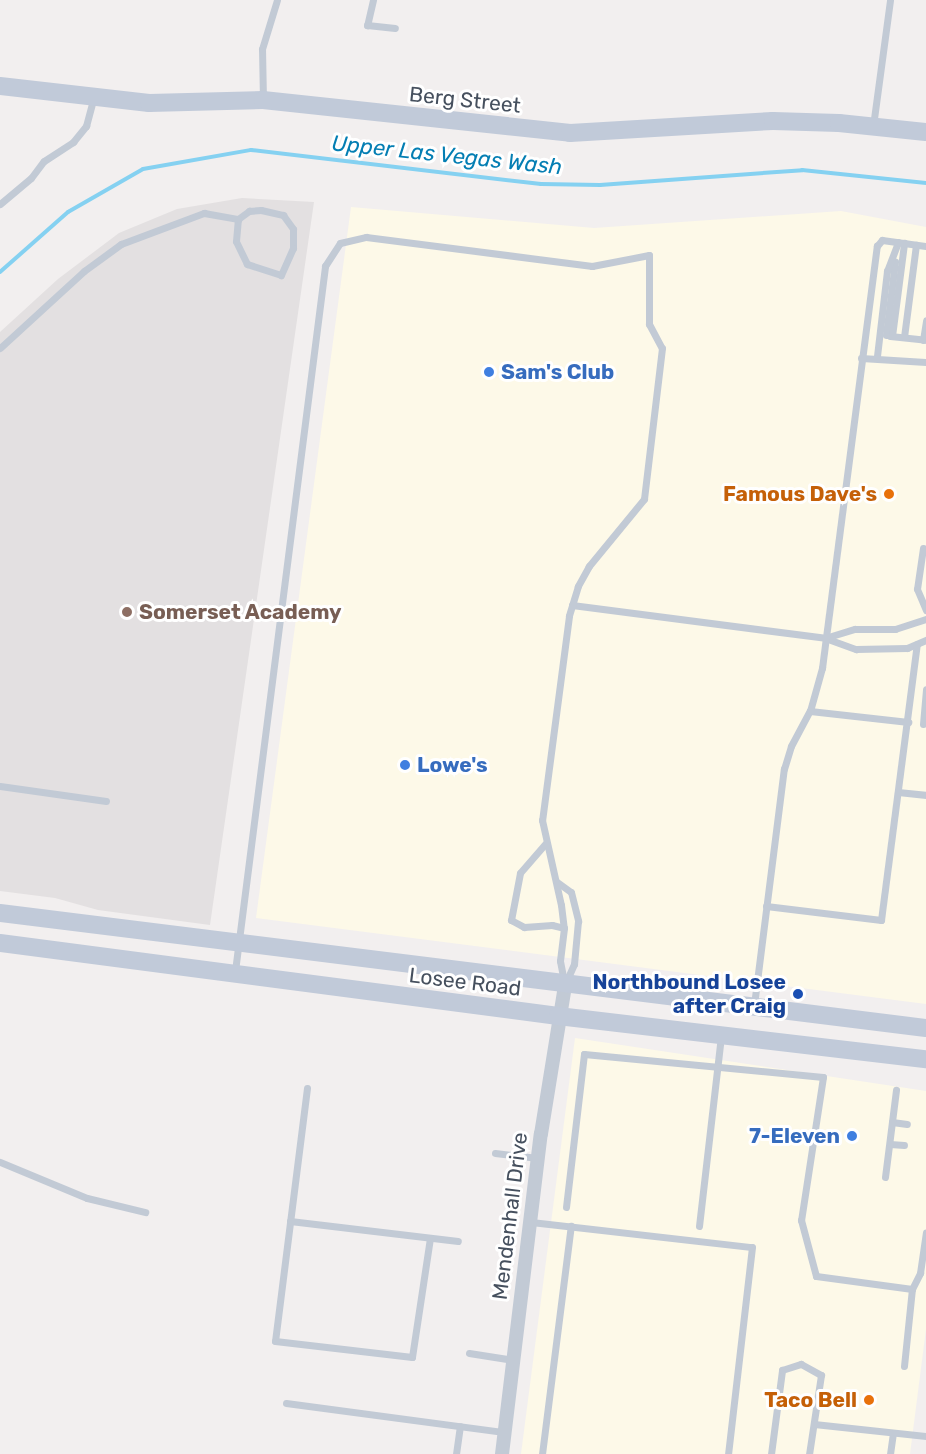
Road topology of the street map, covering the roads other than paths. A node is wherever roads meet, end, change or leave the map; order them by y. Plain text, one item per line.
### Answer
1 (277, 0) edge
2 (890, 0) edge
3 (370, 2) edge
4 (395, 28) dead end
5 (0, 86) edge
6 (94, 97) junction
7 (263, 100) junction
8 (873, 126) junction
9 (926, 132) edge
10 (0, 204) edge
11 (238, 219) junction
12 (901, 243) junction
13 (916, 245) junction
14 (926, 246) edge
15 (926, 320) edge
16 (886, 335) junction
17 (904, 337) junction
18 (925, 340) edge
19 (0, 348) edge
20 (877, 356) junction
21 (861, 358) junction
22 (926, 362) edge
23 (923, 548) dead end
24 (572, 605) junction
25 (926, 610) edge
26 (926, 619) edge
27 (825, 638) junction
28 (926, 640) edge
29 (917, 644) junction
30 (926, 689) edge
31 (810, 711) junction
32 (908, 723) junction
33 (922, 724) dead end
34 (0, 786) edge
35 (898, 792) junction
36 (926, 795) edge
37 (106, 801) dead end
38 (545, 844) junction
39 (557, 882) junction
40 (766, 906) junction
41 (0, 913) edge
42 (564, 928) junction
43 (0, 943) edge
44 (238, 945) junction
45 (234, 975) junction
46 (565, 985) junction
47 (754, 1007) junction
48 (558, 1016) junction
49 (926, 1028) edge
50 (722, 1035) junction
51 (926, 1059) edge
52 (717, 1067) junction
53 (307, 1088) dead end
54 (896, 1090) dead end
55 (892, 1122) junction
56 (907, 1124) dead end
57 (890, 1144) junction
58 (904, 1145) dead end
59 (495, 1153) dead end
60 (538, 1158) junction
61 (0, 1162) edge
62 (885, 1177) dead end
63 (566, 1207) dead end
64 (144, 1212) dead end
65 (290, 1221) junction
66 (531, 1222) junction
67 (571, 1226) junction
68 (699, 1226) dead end
69 (926, 1232) edge
70 (430, 1238) junction
71 (458, 1241) dead end
72 (923, 1274) edge
73 (912, 1289) junction
74 (469, 1353) dead end
75 (513, 1360) junction
76 (904, 1366) dead end
77 (286, 1403) dead end
78 (814, 1424) junction
79 (460, 1426) junction
80 (504, 1432) junction
81 (893, 1433) junction
82 (926, 1436) edge
83 (456, 1454) edge
84 (502, 1454) edge
85 (542, 1454) edge
86 (728, 1454) edge
87 (771, 1454) edge
88 (809, 1454) edge
89 (890, 1454) edge

1 - 7 lane
2 - 8 lane
3 - 4 lane
5 - 6 main road, Berg Street
6 - 7 main road, Berg Street
6 - 10 lane
7 - 8 main road, Berg Street
8 - 9 main road, Berg Street
11 - 11 lane
11 - 19 lane
12 - 13 lane
12 - 16 lane
12 - 16 lane
12 - 21 lane
13 - 14 lane
13 - 17 lane
15 - 18 lane
16 - 17 lane
16 - 20 lane
17 - 18 lane
20 - 21 lane
20 - 22 lane
21 - 27 lane
23 - 25 lane
24 - 27 lane
24 - 38 lane
24 - 44 lane
26 - 27 lane
27 - 29 lane
27 - 31 lane
28 - 29 lane
29 - 32 lane
30 - 33 lane
31 - 32 lane
31 - 40 lane
32 - 35 lane
34 - 37 lane
35 - 36 lane
35 - 40 lane
38 - 39 lane
38 - 42 lane
39 - 42 lane
39 - 46 lane
40 - 47 lane
41 - 44 main road, Losee Road
42 - 46 lane
43 - 45 main road, Losee Road
44 - 45 lane
44 - 46 main road, Losee Road
45 - 48 main road, Losee Road
46 - 47 main road, Losee Road
46 - 48 street, Mendenhall Drive
47 - 49 main road, Losee Road
48 - 50 main road, Losee Road
48 - 60 street, Mendenhall Drive
50 - 51 main road, Losee Road
50 - 52 lane
52 - 63 lane
52 - 68 lane
52 - 73 lane
53 - 65 lane
54 - 55 lane
55 - 56 lane
55 - 57 lane
57 - 58 lane
57 - 62 lane
59 - 60 lane
60 - 66 street, Mendenhall Drive
61 - 64 lane
65 - 70 lane
65 - 70 lane
66 - 67 lane
66 - 75 street, Mendenhall Drive
67 - 85 lane
67 - 86 lane
69 - 72 lane
70 - 71 lane
72 - 73 lane
73 - 76 lane
74 - 75 lane
75 - 80 street, Mendenhall Drive
77 - 79 lane
78 - 81 lane
78 - 87 lane
78 - 88 lane
79 - 80 lane
79 - 83 lane
80 - 84 street, Mendenhall Drive
81 - 82 lane
81 - 89 lane

